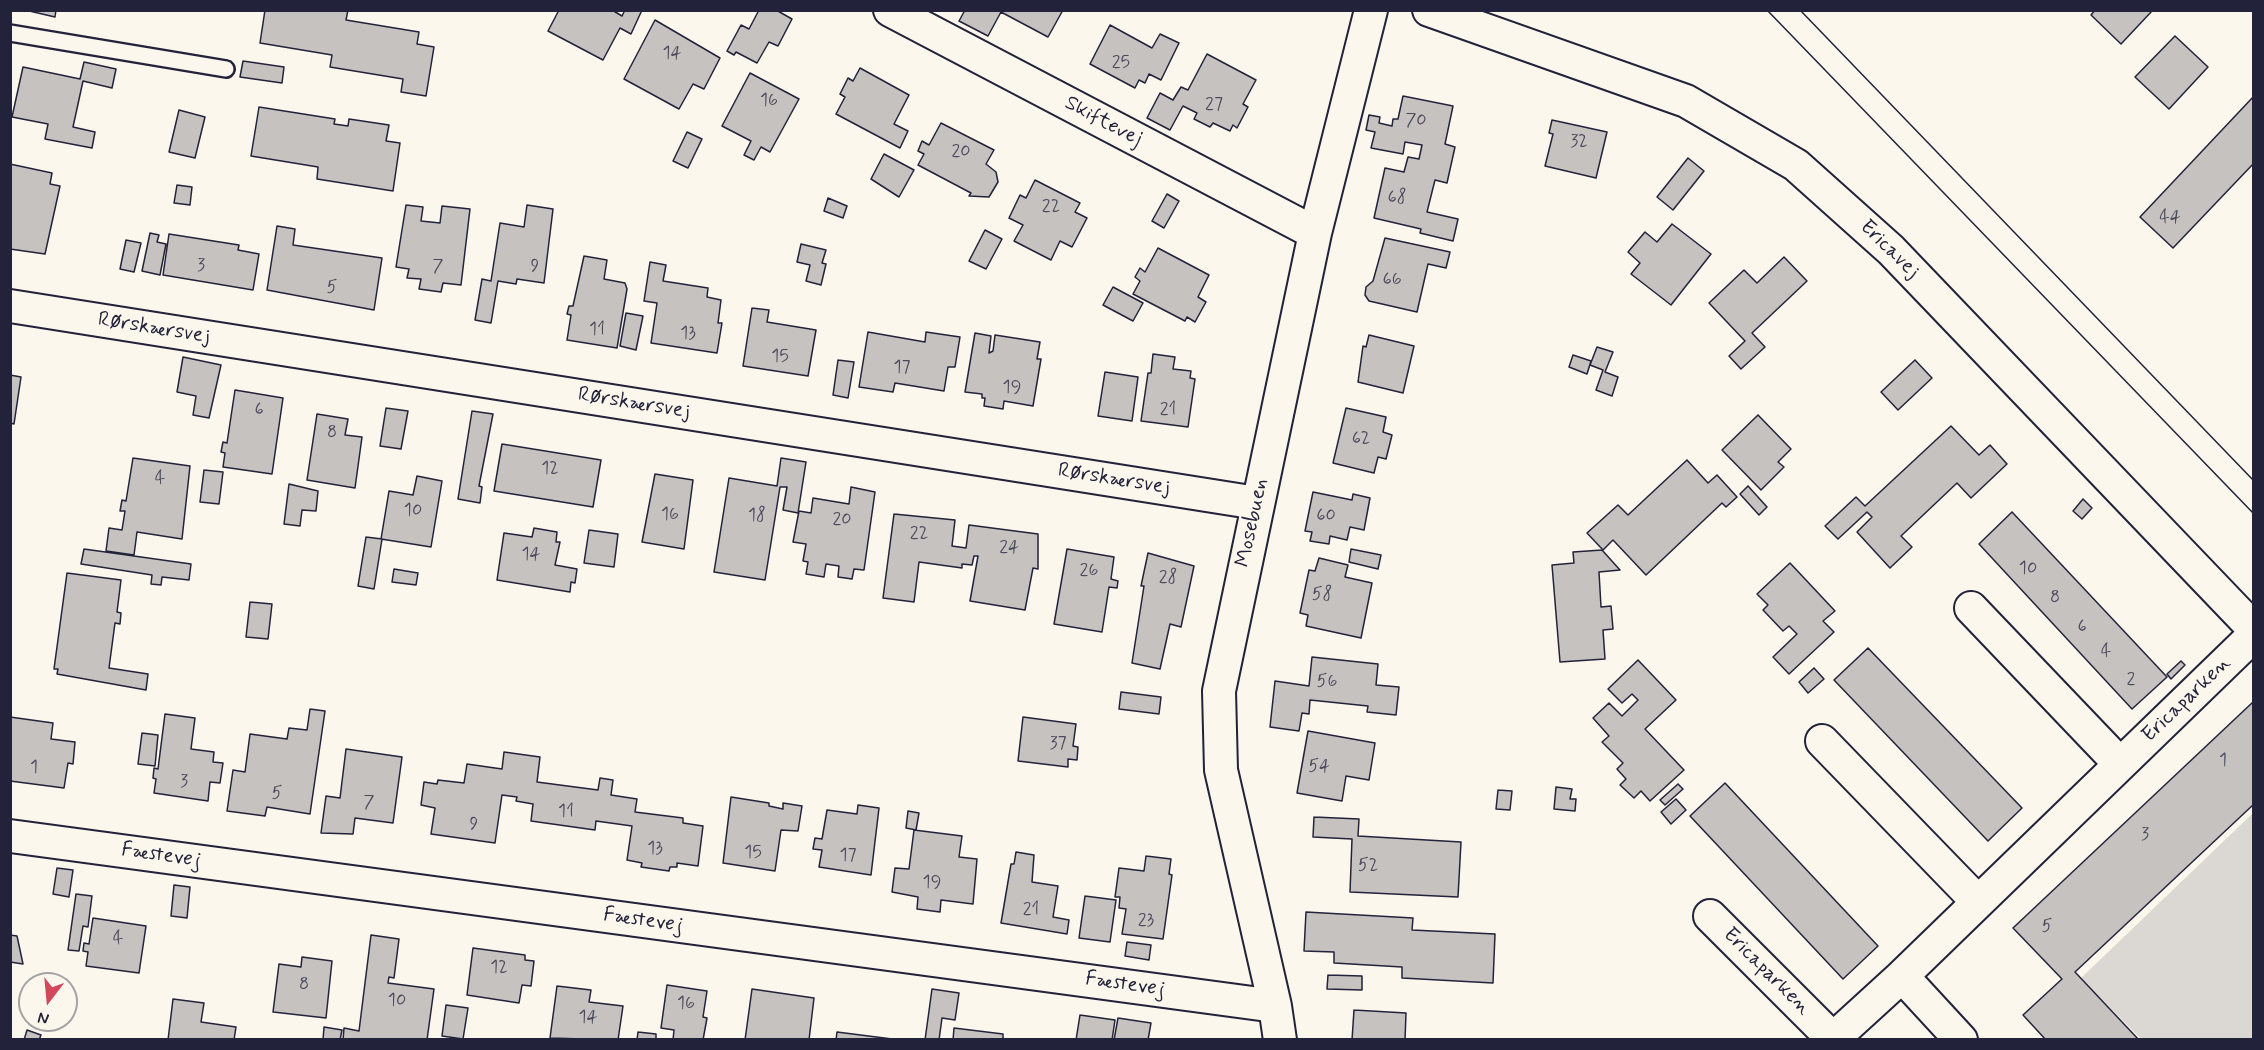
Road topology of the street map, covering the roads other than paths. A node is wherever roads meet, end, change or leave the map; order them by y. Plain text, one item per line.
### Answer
1 (890, 10) edge
2 (1371, 10) edge
3 (1429, 10) edge
4 (10, 33) edge
5 (226, 69) dead end
6 (1315, 233) junction
7 (10, 306) edge
8 (1257, 503) junction
9 (1971, 608) dead end
10 (2253, 629) edge
11 (2253, 635) edge
12 (1822, 741) dead end
13 (2120, 764) junction
14 (10, 836) edge
15 (1978, 902) junction
16 (1710, 915) dead end
17 (1902, 976) junction
18 (1275, 1006) junction
19 (1280, 1040) edge
20 (1961, 1040) edge

1 - 6 street, Skiftevej
2 - 6 street, Mosebuen
3 - 10 street, Ericavej
4 - 5 lane
6 - 8 street, Mosebuen
7 - 8 street, Rørskærsvej
8 - 18 street, Mosebuen
9 - 13 street
11 - 13 street, Ericaparken
12 - 15 street
13 - 15 street, Ericaparken
14 - 18 street, Fæstevej
15 - 17 street, Ericaparken
16 - 17 street, Ericaparken
17 - 20 street
18 - 19 street, Mosebuen

